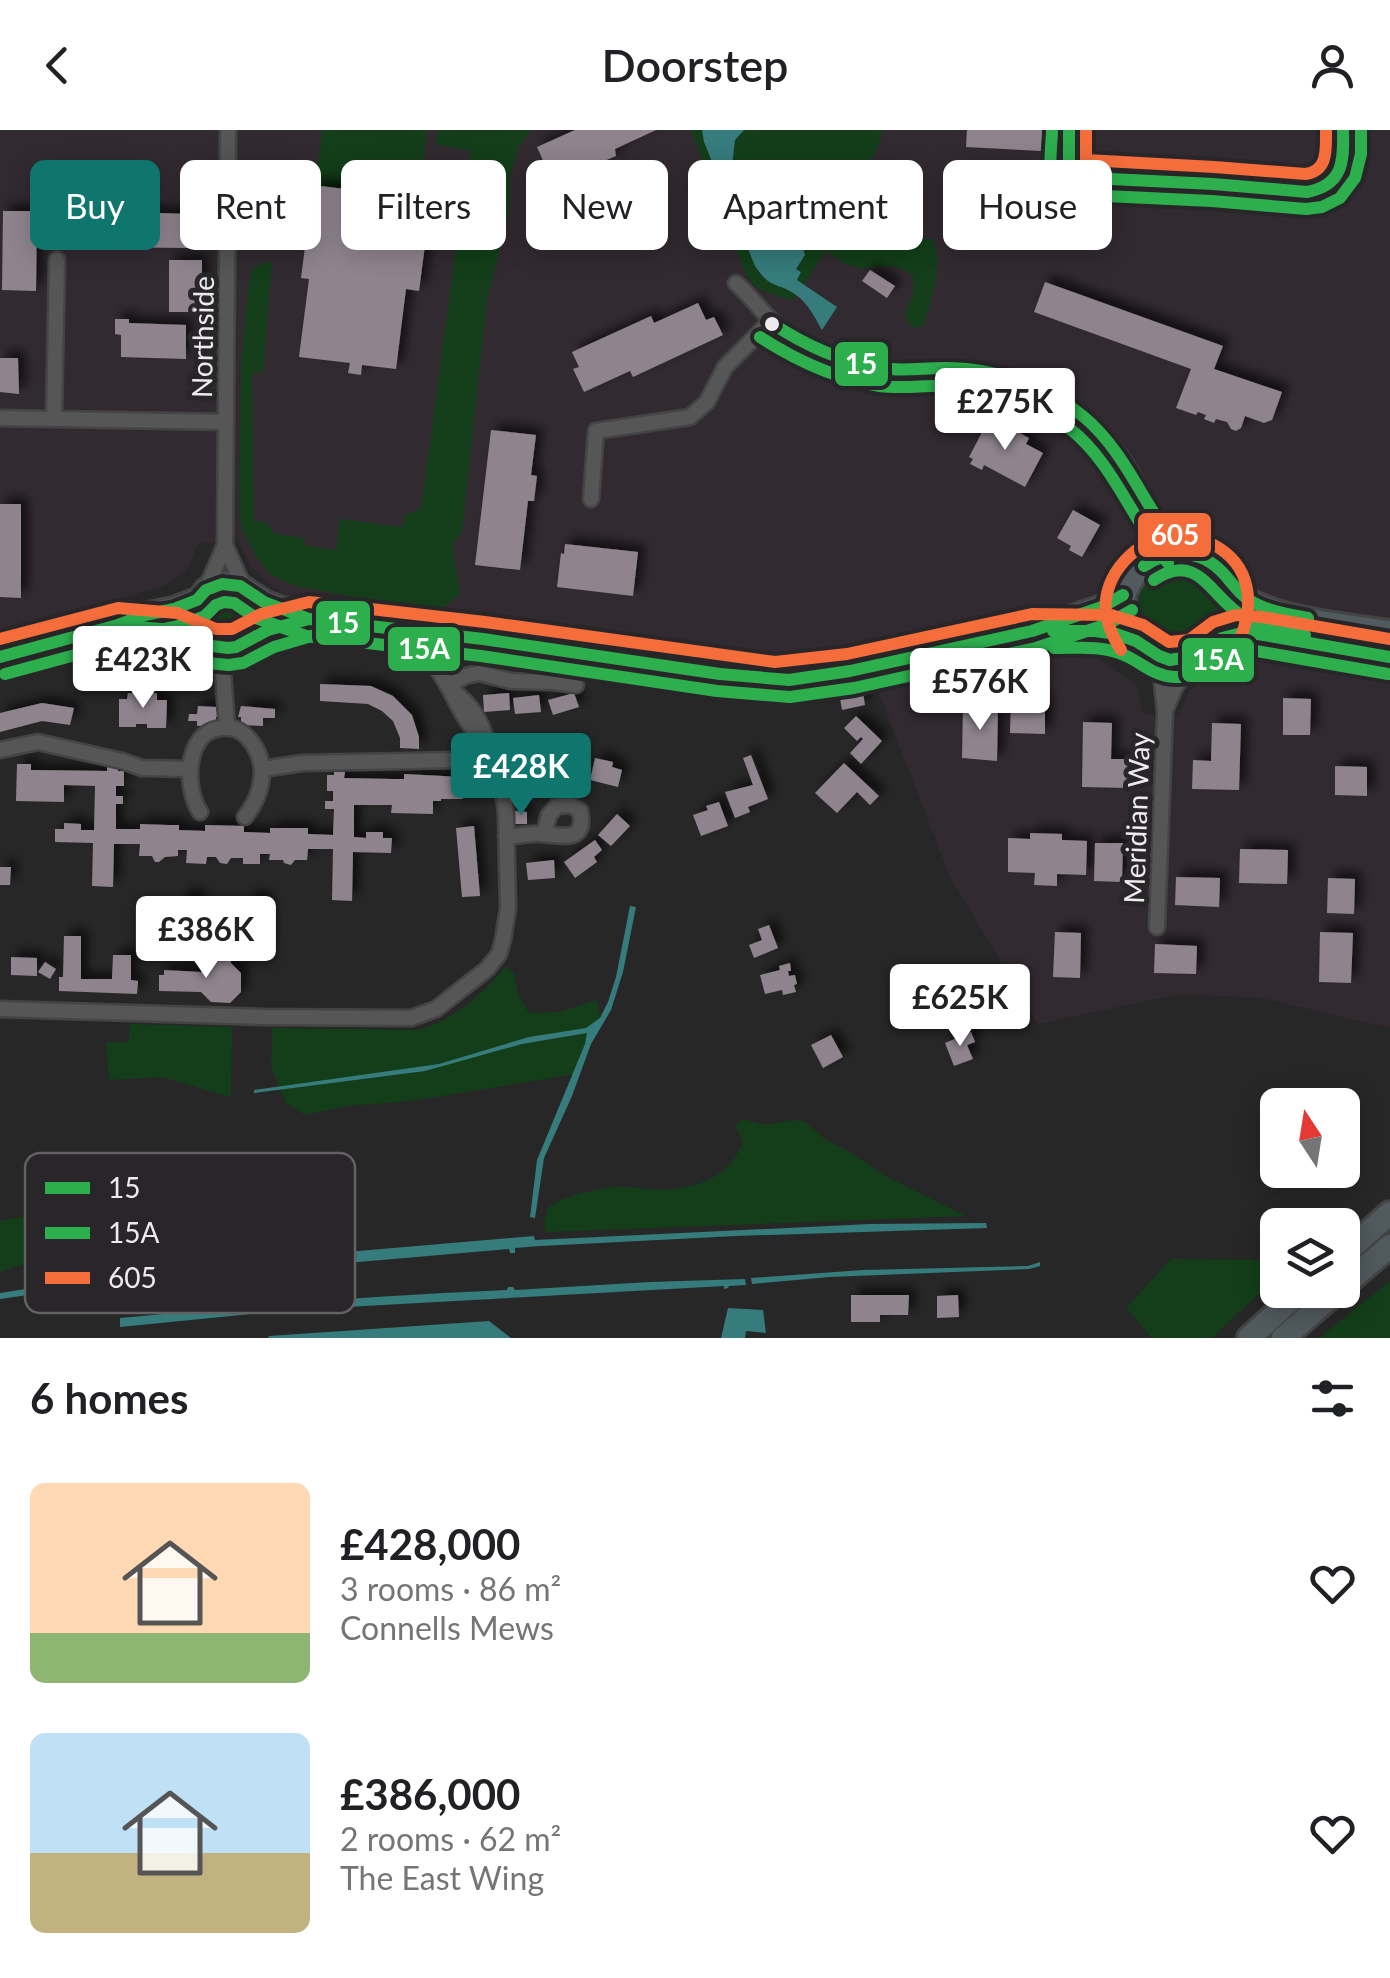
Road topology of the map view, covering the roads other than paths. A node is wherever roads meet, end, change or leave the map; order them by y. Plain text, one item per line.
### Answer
1 (228, 130) edge
2 (57, 260) dead end
3 (736, 283) dead end
4 (770, 322) junction
5 (0, 418) edge
6 (54, 419) junction
7 (226, 422) junction
8 (591, 500) dead end
9 (1147, 506) junction
10 (226, 546) junction
11 (1181, 552) junction
12 (1135, 574) junction
13 (1230, 584) junction
14 (248, 592) junction
15 (202, 595) junction
16 (1123, 595) junction
17 (309, 620) junction
18 (118, 626) junction
19 (1032, 632) junction
20 (1390, 632) edge
21 (1222, 637) junction
22 (250, 639) junction
23 (207, 644) junction
24 (1144, 648) junction
25 (408, 651) dead end
26 (1197, 656) junction
27 (0, 657) edge
28 (1390, 657) edge
29 (448, 686) junction
30 (576, 686) dead end
31 (226, 690) junction
32 (1165, 712) junction
33 (227, 727) junction
34 (490, 749) junction
35 (0, 750) edge
36 (189, 769) junction
37 (263, 769) junction
38 (200, 812) dead end
39 (245, 817) dead end
40 (544, 834) dead end
41 (506, 836) junction
42 (1157, 926) dead end
43 (0, 1009) edge
44 (1387, 1216) edge
45 (1360, 1240) edge
46 (1383, 1252) edge
47 (1360, 1272) edge
48 (1292, 1308) edge
49 (1313, 1308) edge
50 (1279, 1332) edge
51 (1249, 1338) edge

1 - 7 street, Northside
2 - 6 street
3 - 4 street
4 - 8 street
4 - 9 street
5 - 6 street
6 - 7 street
7 - 10 street, Northside
9 - 11 street
9 - 12 street
10 - 14 street, Northside
10 - 15 street, Northside
11 - 12 highway
11 - 13 highway
12 - 16 highway
13 - 20 highway
13 - 21 highway
14 - 15 highway
14 - 17 highway
14 - 22 highway
15 - 18 highway
15 - 23 highway
16 - 19 highway
16 - 24 highway
17 - 19 highway
17 - 22 highway
18 - 23 highway
18 - 27 highway
19 - 24 highway
21 - 26 highway
21 - 28 highway
22 - 23 highway
22 - 31 street
23 - 31 street
24 - 26 highway
24 - 32 street, Meridian Way
25 - 29 street
26 - 32 street, Meridian Way
29 - 30 street
29 - 34 street
31 - 33 street
32 - 42 street, Meridian Way
33 - 36 street
33 - 37 street
34 - 37 street
34 - 41 street
35 - 36 street
36 - 38 street
37 - 39 street
40 - 41 street
41 - 43 street
44 - 45 highway
46 - 47 highway
48 - 50 highway
49 - 50 highway
50 - 51 highway

